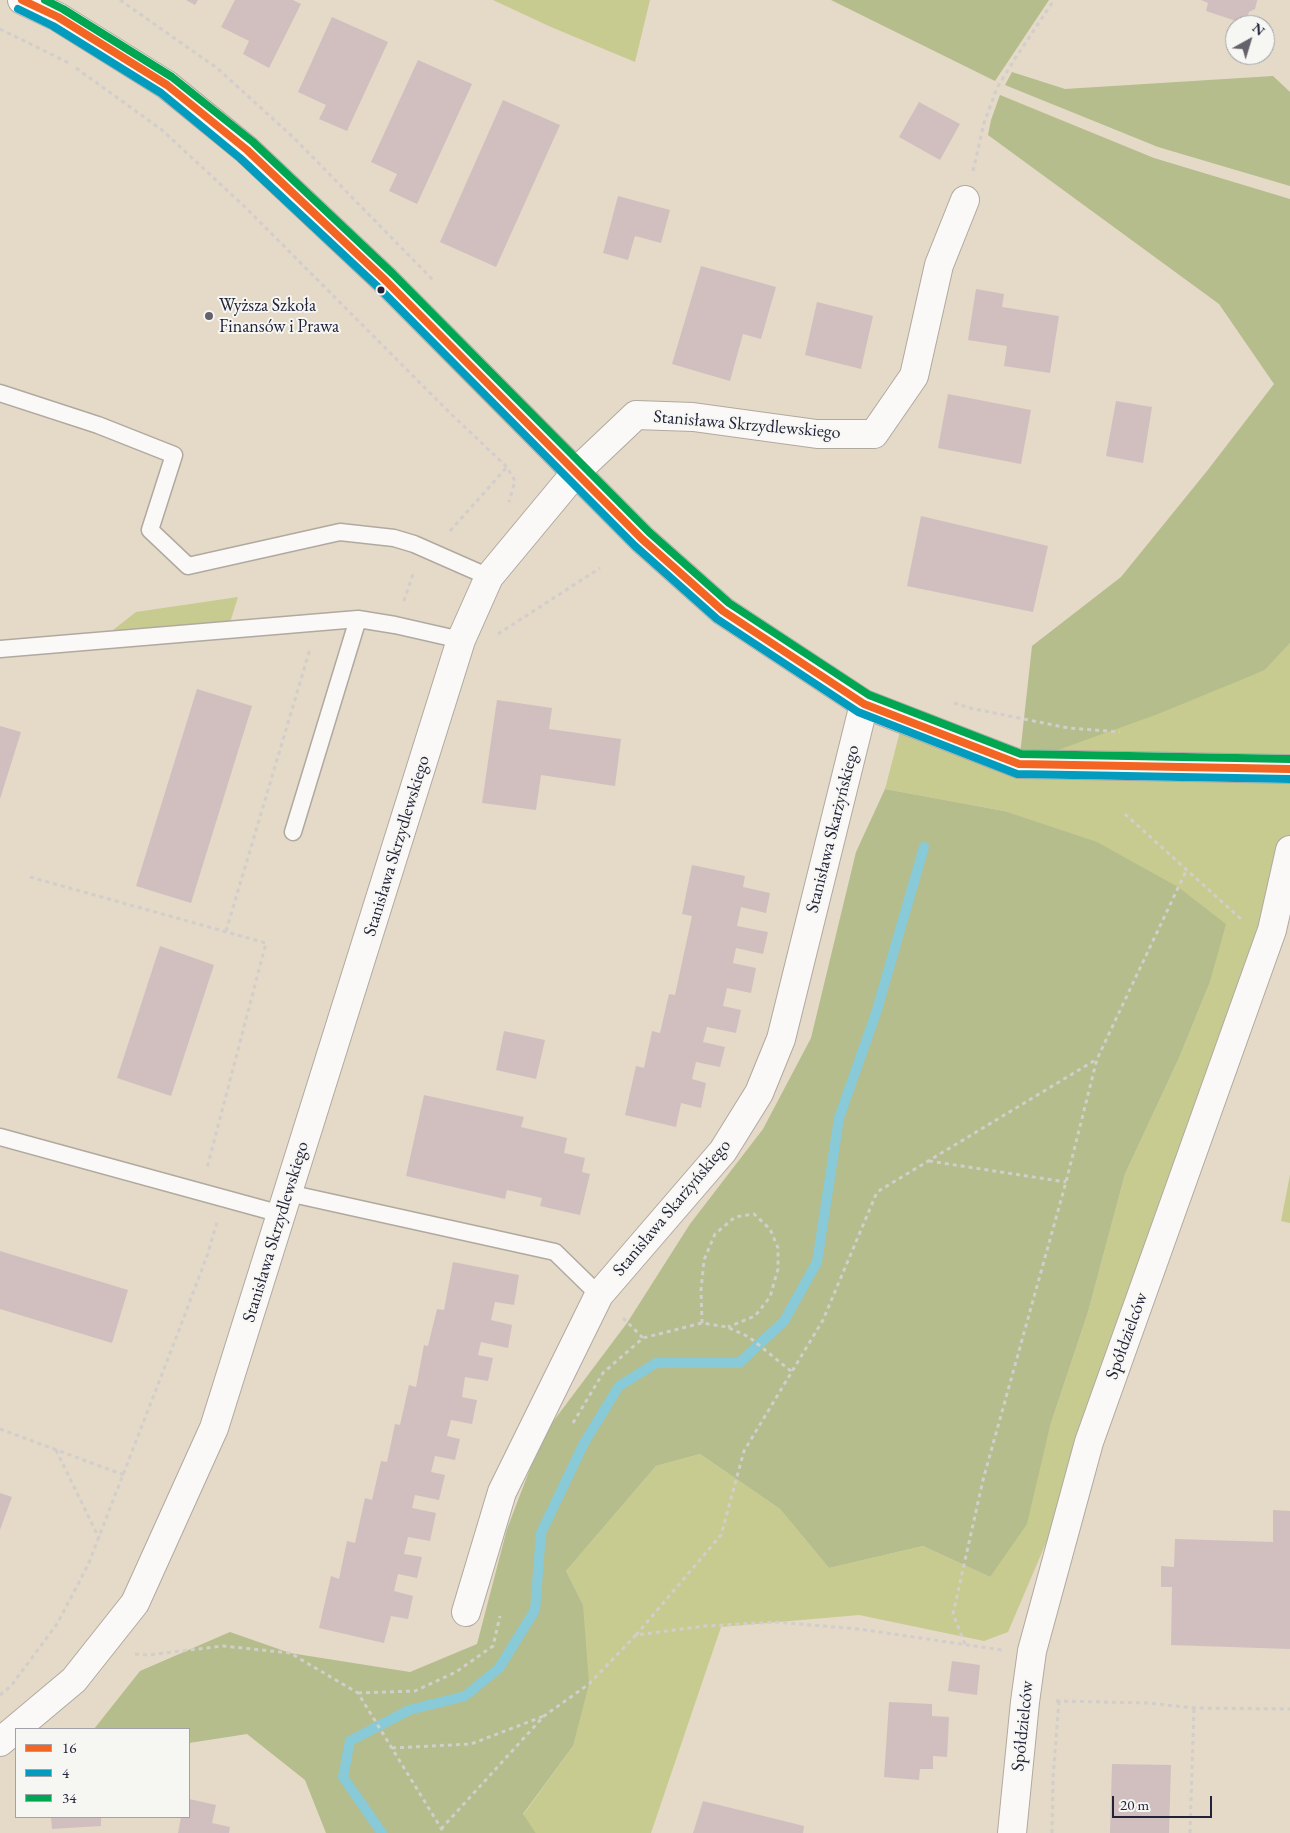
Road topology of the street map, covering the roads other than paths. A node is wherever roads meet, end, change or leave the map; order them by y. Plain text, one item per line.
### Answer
1 (22, 0) edge
2 (966, 200) road end
3 (0, 393) edge
4 (576, 471) junction
5 (489, 577) junction
6 (358, 619) junction
7 (461, 640) junction
8 (0, 649) edge
9 (864, 704) junction
10 (1290, 770) edge
11 (293, 832) dead end
12 (1290, 850) edge
13 (0, 1137) edge
14 (285, 1204) junction
15 (599, 1295) junction
16 (466, 1612) dead end
17 (17, 1728) edge
18 (15, 1729) edge
19 (0, 1742) edge
20 (1012, 1833) edge

1 - 4 street
2 - 4 street, Stanisława Skrzydlewskiego
3 - 5 lane
4 - 5 street, Stanisława Skrzydlewskiego
4 - 9 street
5 - 7 street, Stanisława Skrzydlewskiego
6 - 7 lane
6 - 8 lane
6 - 11 lane
7 - 14 street, Stanisława Skrzydlewskiego
9 - 10 street
9 - 15 street, Stanisława Skarżyńskiego
12 - 20 street, Spółdzielców
13 - 14 lane
14 - 15 lane
14 - 17 street, Stanisława Skrzydlewskiego
15 - 16 street, Stanisława Skarżyńskiego
18 - 19 street, Stanisława Skrzydlewskiego

